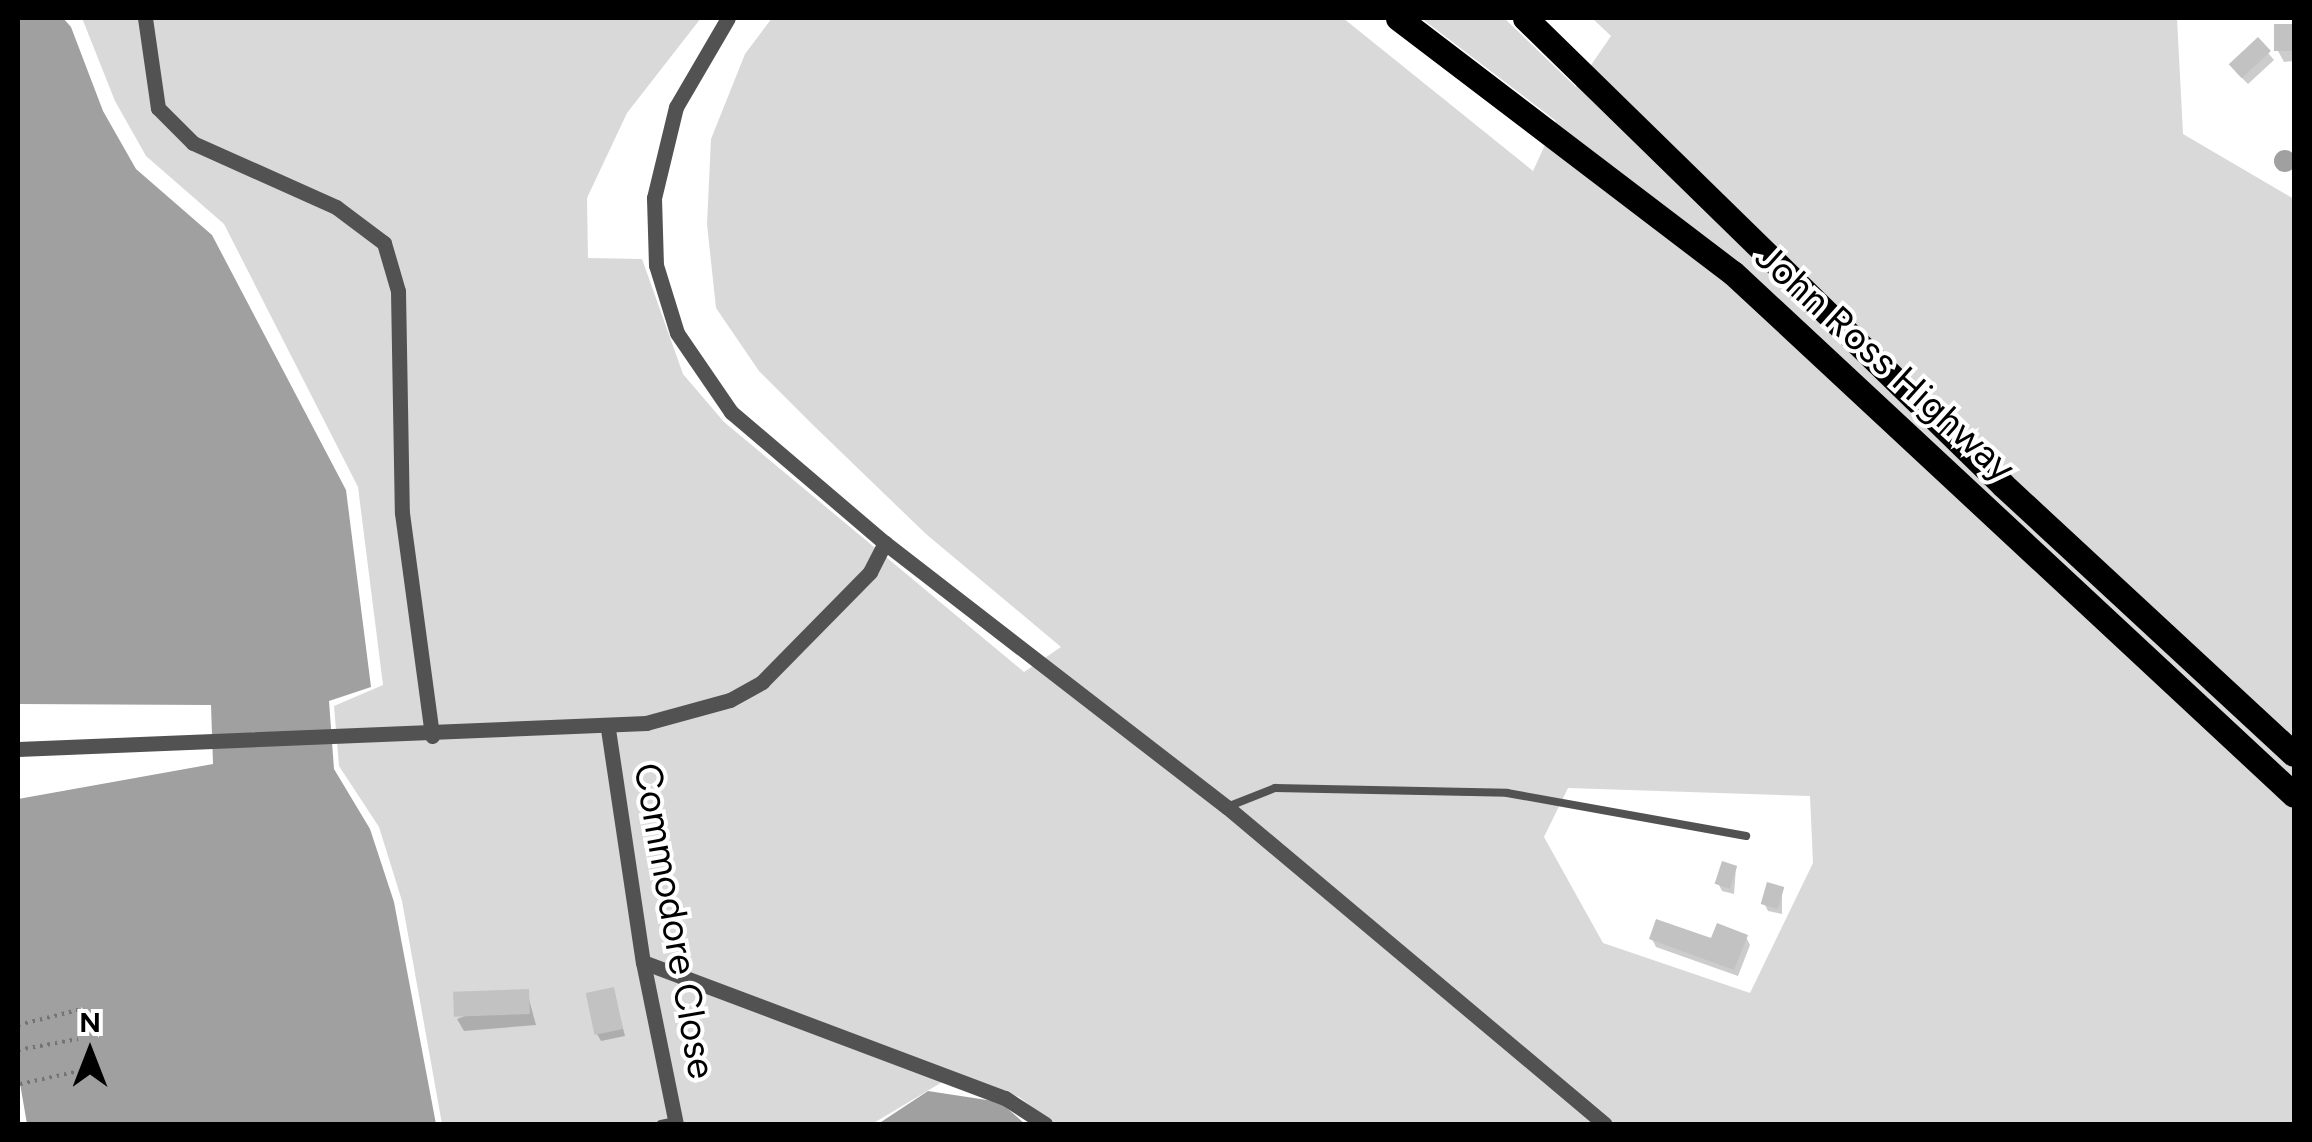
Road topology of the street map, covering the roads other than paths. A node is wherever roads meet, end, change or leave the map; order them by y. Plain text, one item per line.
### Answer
1 (145, 18) edge
2 (728, 18) edge
3 (1398, 18) edge
4 (1525, 18) edge
5 (885, 543) junction
6 (608, 728) junction
7 (432, 736) junction
8 (18, 749) edge
9 (2294, 754) edge
10 (2294, 794) edge
11 (1227, 807) junction
12 (1746, 836) dead end
13 (643, 962) junction
14 (671, 1123) edge
15 (1045, 1124) edge
16 (1605, 1124) edge

1 - 7 street
2 - 5 street
3 - 10 main road, John Ross Highway
4 - 9 main road, John Ross Highway
5 - 6 street
5 - 11 street
6 - 7 street
6 - 13 street, Commodore Close
7 - 8 street
11 - 12 lane
11 - 16 street
13 - 14 street, Commodore Close
13 - 15 street

